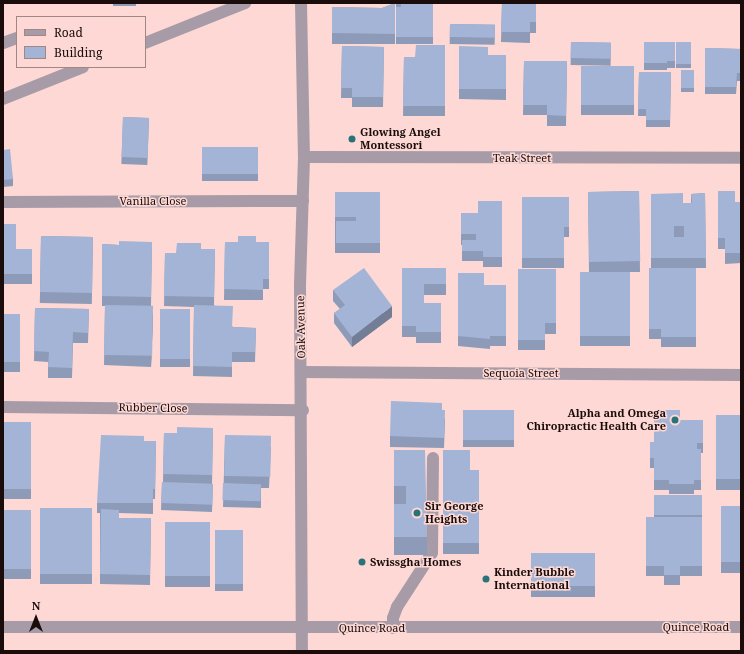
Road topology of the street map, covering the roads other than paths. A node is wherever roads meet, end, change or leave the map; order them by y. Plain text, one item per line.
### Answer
1 (245, 3) edge
2 (301, 3) edge
3 (16, 38) edge
4 (146, 42) edge
5 (3, 43) edge
6 (80, 68) edge
7 (3, 98) edge
8 (304, 157) junction
9 (741, 158) edge
10 (302, 200) junction
11 (3, 202) edge
12 (302, 372) junction
13 (741, 375) edge
14 (3, 407) edge
15 (302, 410) junction
16 (433, 458) dead end
17 (3, 627) edge
18 (741, 627) edge
19 (302, 628) junction
20 (393, 628) junction
21 (302, 651) edge

1 - 4 street
2 - 8 street, Oak Avenue
3 - 5 street
6 - 7 street
8 - 9 street, Teak Street
8 - 10 street, Oak Avenue
10 - 11 street, Vanilla Close
10 - 12 street, Oak Avenue
12 - 13 street, Sequoia Street
12 - 15 street, Oak Avenue
14 - 15 street, Rubber Close
15 - 19 street, Oak Avenue
16 - 20 street
17 - 19 street, Quince Road
18 - 20 street, Quince Road
19 - 20 street, Quince Road
19 - 21 street, Oak Avenue

